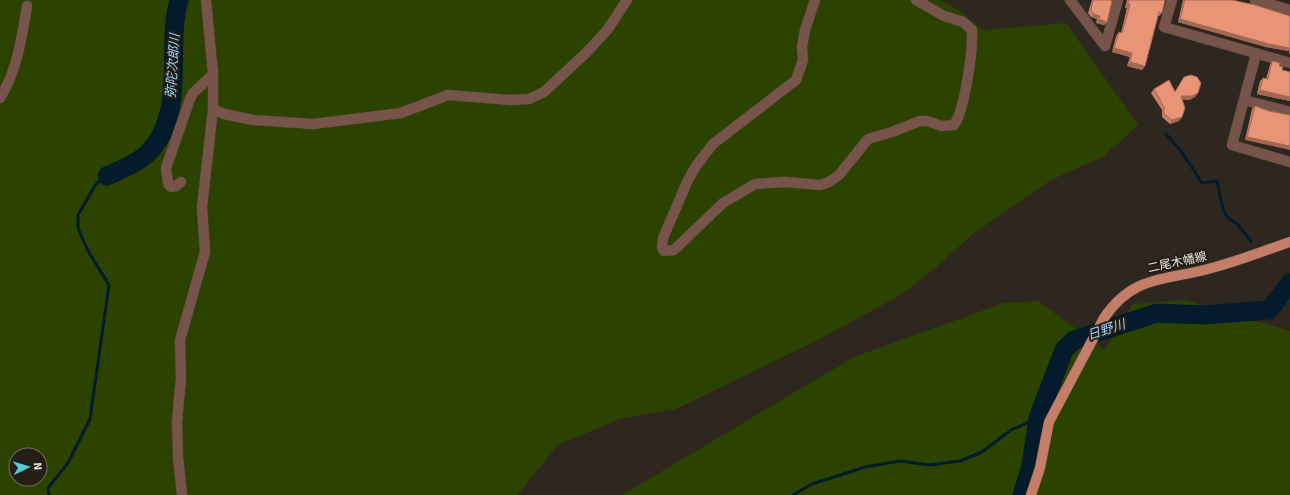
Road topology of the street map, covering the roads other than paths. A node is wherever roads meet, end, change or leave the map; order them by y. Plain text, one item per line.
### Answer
1 (206, 0) edge
2 (627, 0) edge
3 (815, 0) edge
4 (916, 0) edge
5 (1070, 0) edge
6 (1118, 0) edge
7 (1172, 0) edge
8 (1255, 0) edge
9 (27, 6) dead end
10 (1290, 10) edge
11 (1256, 54) junction
12 (1290, 63) edge
13 (213, 74) junction
14 (0, 98) edge
15 (1244, 100) junction
16 (213, 109) junction
17 (1290, 112) edge
18 (1290, 162) edge
19 (181, 182) dead end
20 (1290, 242) edge
21 (182, 495) edge
22 (1031, 495) edge

1 - 13 street
2 - 16 street
3 - 4 street
5 - 6 street
7 - 11 street
8 - 10 street
9 - 14 street
11 - 12 street
11 - 15 street
13 - 16 street
13 - 19 street
15 - 17 street
15 - 18 street
16 - 21 street
20 - 22 main road, 二尾木幡線

